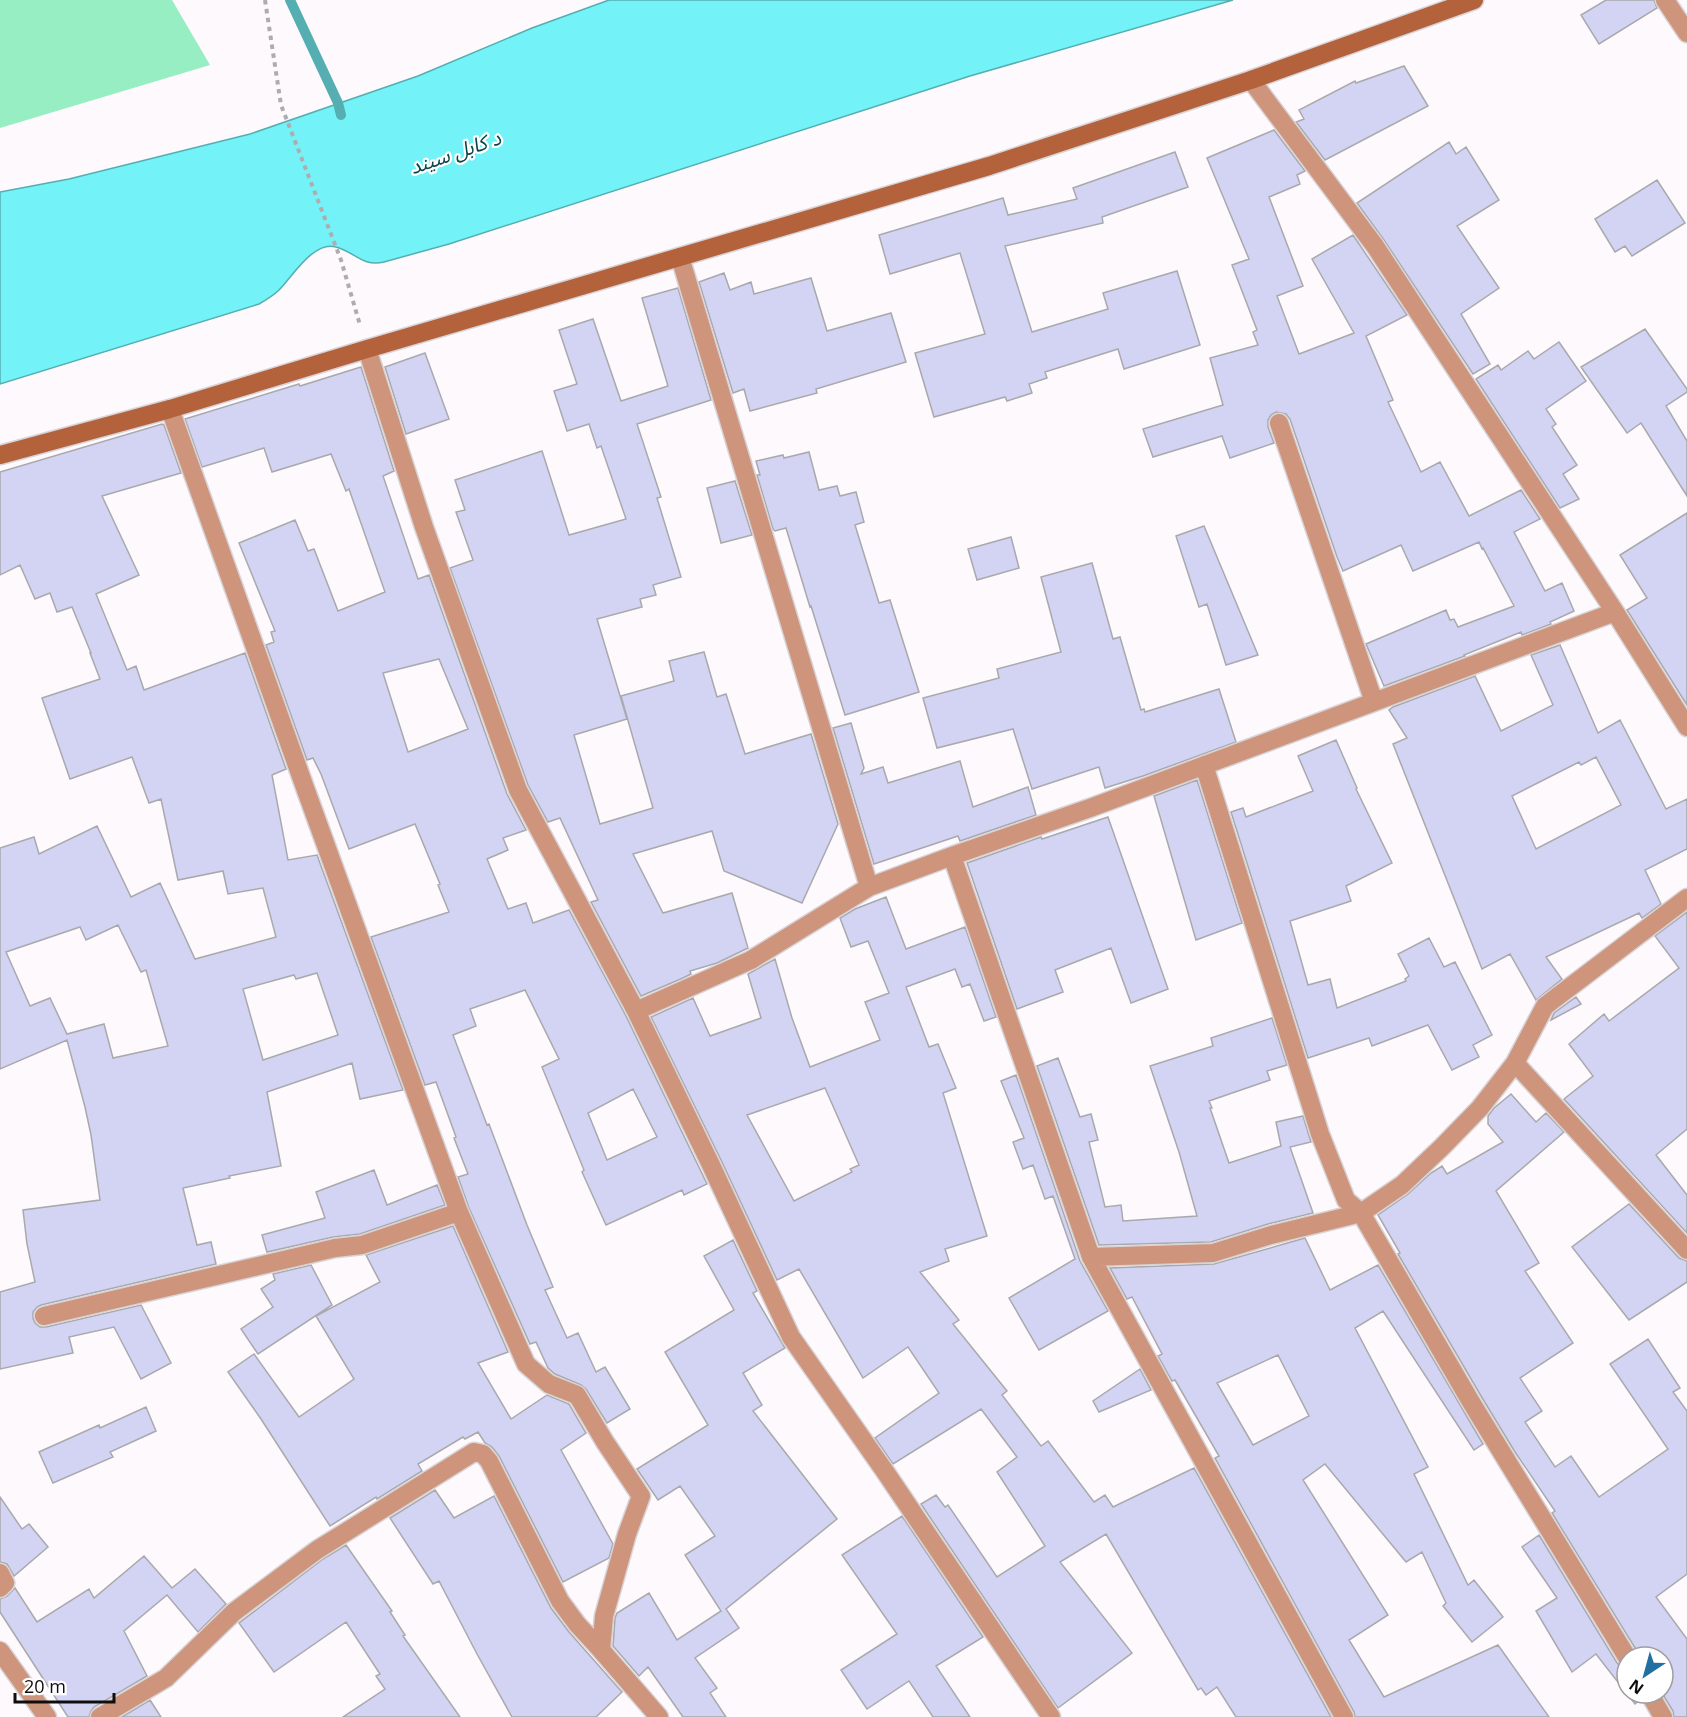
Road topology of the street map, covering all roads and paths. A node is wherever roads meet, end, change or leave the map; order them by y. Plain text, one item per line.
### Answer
1 (265, 0) edge
2 (1474, 0) edge
3 (1665, 0) edge
4 (1687, 33) edge
5 (1251, 80) junction
6 (680, 257) junction
7 (367, 349) junction
8 (170, 409) junction
9 (1279, 423) dead end
10 (0, 455) edge
11 (1615, 612) junction
12 (1374, 702) junction
13 (1687, 727) edge
14 (1203, 765) junction
15 (952, 856) junction
16 (869, 887) junction
17 (1687, 898) edge
18 (636, 1011) junction
19 (1515, 1063) junction
20 (459, 1212) junction
21 (1361, 1213) junction
22 (1687, 1250) edge
23 (1091, 1257) junction
24 (44, 1316) dead end
25 (0, 1573) edge
26 (0, 1588) edge
27 (1619, 1645) edge
28 (601, 1650) junction
29 (0, 1651) edge
30 (47, 1717) edge
31 (100, 1717) edge
32 (659, 1717) edge
33 (1051, 1717) edge
34 (1344, 1717) edge

1 - 7 path
2 - 5 street
3 - 4 street
5 - 6 street
5 - 11 street
6 - 7 street
6 - 16 street
7 - 8 street
7 - 18 street
8 - 10 street
8 - 20 street
9 - 12 street
11 - 12 street
11 - 13 street
12 - 14 street
14 - 15 street
14 - 21 street
15 - 16 street
15 - 23 street
16 - 18 street
17 - 19 street
18 - 33 street
19 - 21 street
19 - 22 street
20 - 24 street
20 - 28 street
21 - 23 street
21 - 27 street
23 - 34 street
25 - 26 street
28 - 31 street
28 - 32 street
29 - 30 street

